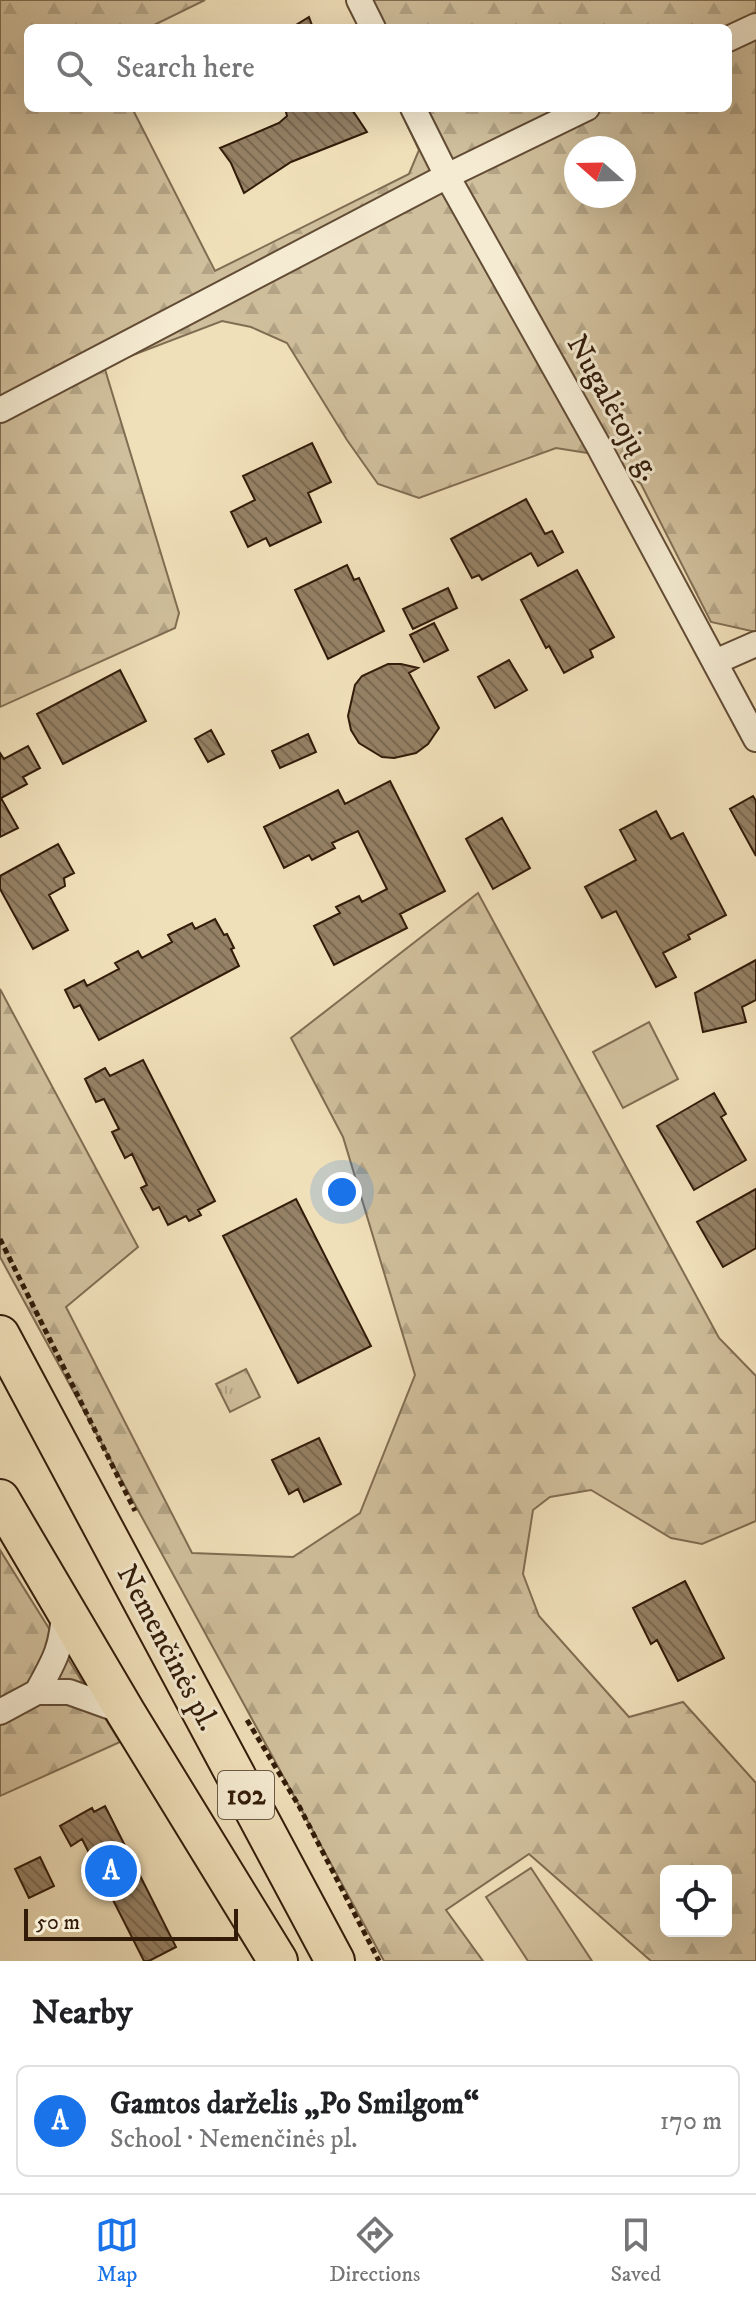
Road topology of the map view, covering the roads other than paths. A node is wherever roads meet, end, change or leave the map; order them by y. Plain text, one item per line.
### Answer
1 (359, 0) edge
2 (371, 24) edge
3 (756, 26) edge
4 (732, 37) edge
5 (415, 112) edge
6 (579, 112) edge
7 (447, 176) junction
8 (0, 410) edge
9 (756, 644) edge
10 (715, 662) junction
11 (756, 739) edge
12 (0, 1335) edge
13 (0, 1499) edge
14 (64, 1606) junction
15 (37, 1692) junction
16 (0, 1712) edge
17 (126, 1713) junction
18 (278, 1961) edge
19 (335, 1961) edge

1 - 2 street
3 - 4 street
5 - 7 street, Nugalėtojų g.
6 - 7 street
7 - 8 street
7 - 10 street, Nugalėtojų g.
9 - 10 street
10 - 11 street, Nugalėtojų g.
12 - 19 main road, Nemenčinės pl. / 102
13 - 14 main road, 102
14 - 15 street
14 - 17 main road, 102
15 - 16 street
15 - 17 street
17 - 18 main road, 102

